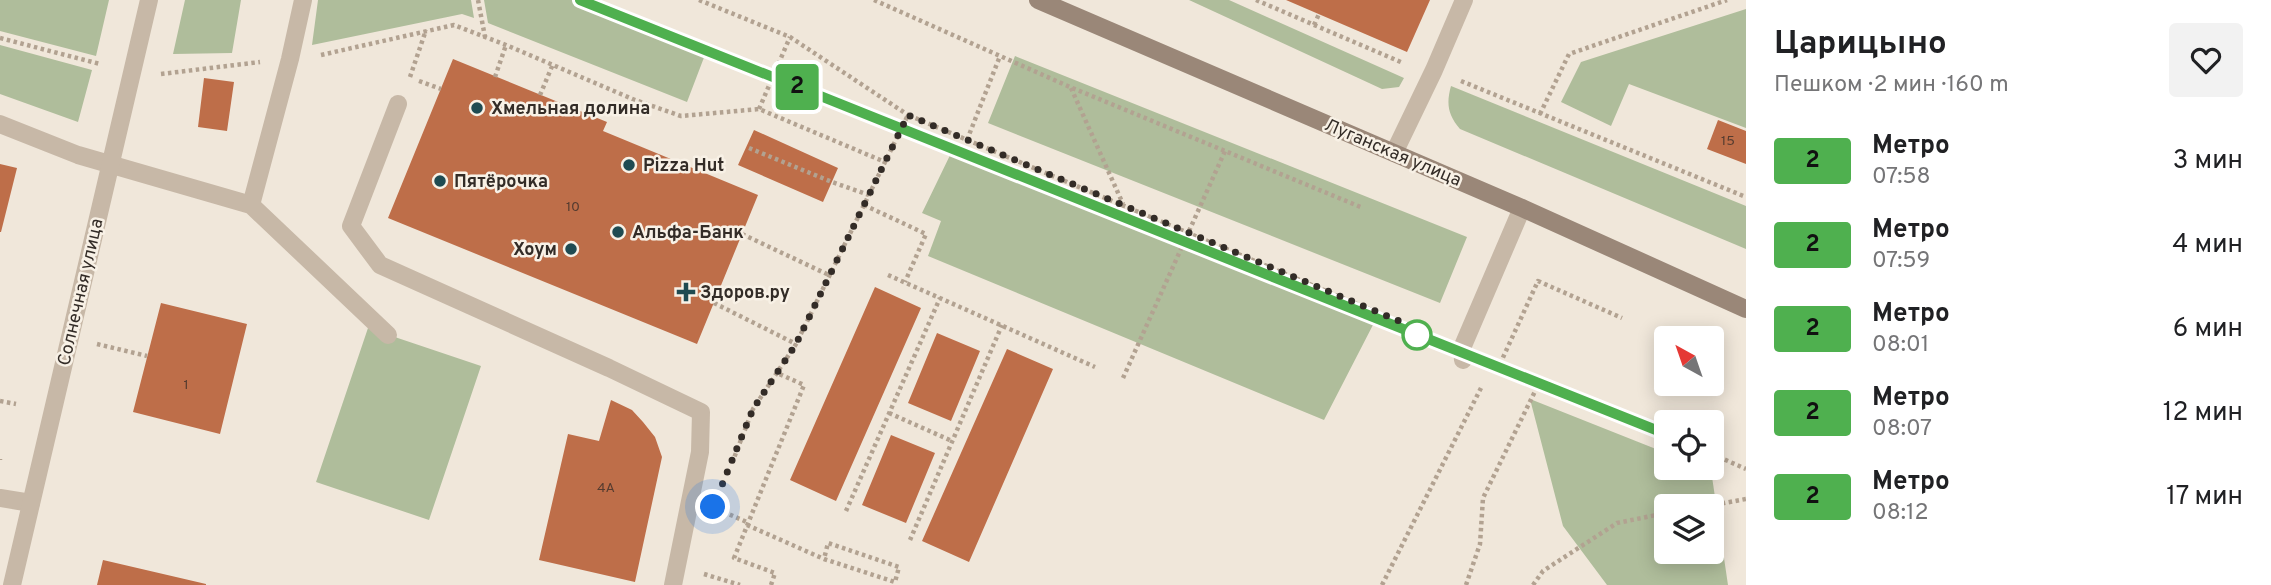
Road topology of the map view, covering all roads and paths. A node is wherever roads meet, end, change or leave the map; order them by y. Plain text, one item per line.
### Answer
1 (149, 0) edge
2 (303, 0) edge
3 (478, 0) edge
4 (699, 0) edge
5 (874, 0) edge
6 (1038, 0) edge
7 (1256, 0) edge
8 (1464, 0) edge
9 (1727, 0) edge
10 (1319, 14) dead end
11 (1314, 25) junction
12 (426, 30) junction
13 (485, 37) junction
14 (790, 37) junction
15 (0, 38) edge
16 (506, 45) junction
17 (1000, 56) junction
18 (290, 58) junction
19 (100, 64) dead end
20 (554, 64) junction
21 (1434, 70) junction
22 (153, 75) dead end
23 (495, 76) dead end
24 (1070, 87) junction
25 (441, 89) dead end
26 (540, 95) dead end
27 (398, 104) dead end
28 (759, 109) junction
29 (1540, 114) junction
30 (908, 115) junction
31 (0, 124) edge
32 (967, 140) junction
33 (749, 148) dead end
34 (1225, 151) junction
35 (1394, 153) junction
36 (885, 162) junction
37 (110, 164) junction
38 (869, 195) junction
39 (1746, 197) edge
40 (251, 205) junction
41 (864, 205) junction
42 (1123, 205) junction
43 (1363, 208) dead end
44 (1522, 208) junction
45 (1188, 233) junction
46 (742, 234) dead end
47 (888, 275) dead end
48 (831, 276) junction
49 (905, 282) junction
50 (940, 298) junction
51 (714, 303) dead end
52 (1745, 308) edge
53 (1622, 318) dead end
54 (1002, 325) junction
55 (388, 335) dead end
56 (92, 342) dead end
57 (796, 344) junction
58 (1459, 354) junction
59 (147, 356) dead end
60 (1494, 361) junction
61 (1500, 364) junction
62 (1095, 367) dead end
63 (777, 373) junction
64 (1123, 378) dead end
65 (1541, 381) junction
66 (0, 401) edge
67 (16, 404) dead end
68 (889, 412) junction
69 (1654, 430) edge
70 (953, 440) junction
71 (1724, 459) edge
72 (1746, 469) edge
73 (728, 471) dead end
74 (0, 498) edge
75 (1746, 499) edge
76 (31, 503) junction
77 (1724, 503) edge
78 (713, 507) dead end
79 (846, 511) dead end
80 (1654, 515) edge
81 (748, 524) junction
82 (910, 540) dead end
83 (824, 559) junction
84 (697, 572) dead end
85 (12, 585) edge
86 (673, 585) edge
87 (740, 585) edge
88 (771, 585) edge
89 (1382, 585) edge
90 (1466, 585) edge
91 (1533, 585) edge

1 - 37 street, Солнечная улица
2 - 18 street
3 - 13 path
4 - 14 path
5 - 17 path
6 - 35 main road, Луганская улица
7 - 11 path
8 - 21 street
9 - 29 path
10 - 11 path
11 - 21 path
12 - 13 path
12 - 18 path
12 - 25 path
13 - 16 path
14 - 28 path
14 - 30 path
15 - 19 path
16 - 20 path
16 - 23 path
17 - 24 path
17 - 32 path
18 - 22 path
18 - 40 street
20 - 26 path
20 - 28 path
21 - 29 path
21 - 35 street
24 - 34 path
24 - 42 path
27 - 86 street
28 - 36 path
29 - 39 path
30 - 32 path
30 - 36 path
31 - 37 street
32 - 42 path
33 - 38 path
34 - 43 path
34 - 45 path
35 - 44 main road, Луганская улица
36 - 38 path
37 - 40 street
37 - 76 street, Солнечная улица
38 - 41 path
40 - 55 street
41 - 48 path
41 - 49 path
42 - 45 path
44 - 52 main road, Луганская улица
44 - 58 street
45 - 58 path
45 - 64 path
46 - 48 path
47 - 49 path
48 - 57 path
49 - 50 path
50 - 54 path
50 - 68 path
51 - 57 path
53 - 61 path
54 - 62 path
54 - 70 path
56 - 59 path
57 - 63 path
58 - 60 path
60 - 61 path
60 - 89 path
61 - 65 path
63 - 73 path
63 - 81 path
65 - 69 path
65 - 90 path
66 - 67 path
68 - 70 path
68 - 79 path
70 - 82 path
71 - 72 path
74 - 76 street
75 - 77 path
76 - 85 street, Солнечная улица
78 - 81 path
80 - 91 path
81 - 83 path
81 - 88 path
83 - 83 path
84 - 87 path

